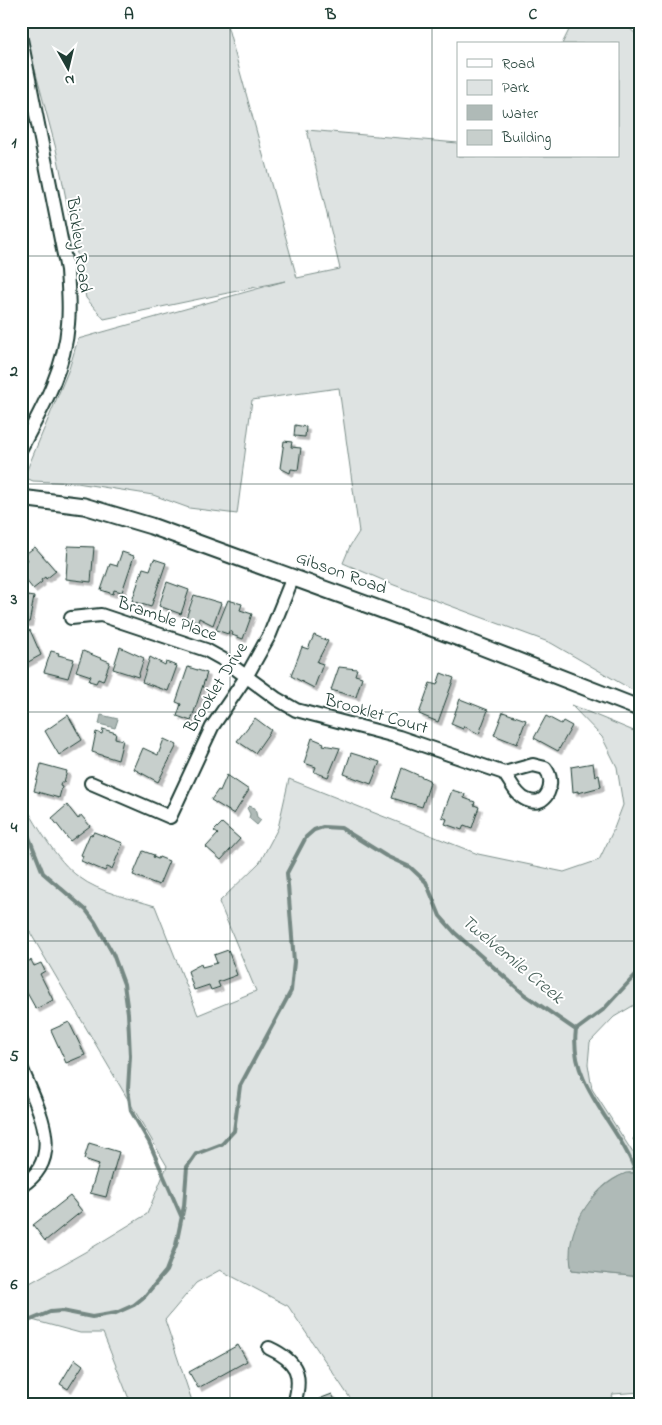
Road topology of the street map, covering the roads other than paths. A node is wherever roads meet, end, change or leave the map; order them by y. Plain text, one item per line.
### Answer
1 (21, 39) edge
2 (21, 448) edge
3 (21, 498) edge
4 (293, 577) junction
5 (71, 618) dead end
6 (246, 677) junction
7 (634, 706) edge
8 (504, 773) dead end
9 (91, 783) dead end
10 (21, 1067) edge
11 (21, 1186) edge
12 (269, 1348) dead end
13 (294, 1404) edge

1 - 2 street, Bickley Road
3 - 4 street, Gibson Road
4 - 6 street, Brooklet Drive
4 - 7 street, Gibson Road
5 - 6 street, Bramble Place
6 - 8 street, Brooklet Court
6 - 9 street, Brooklet Drive
10 - 11 street
12 - 13 street

